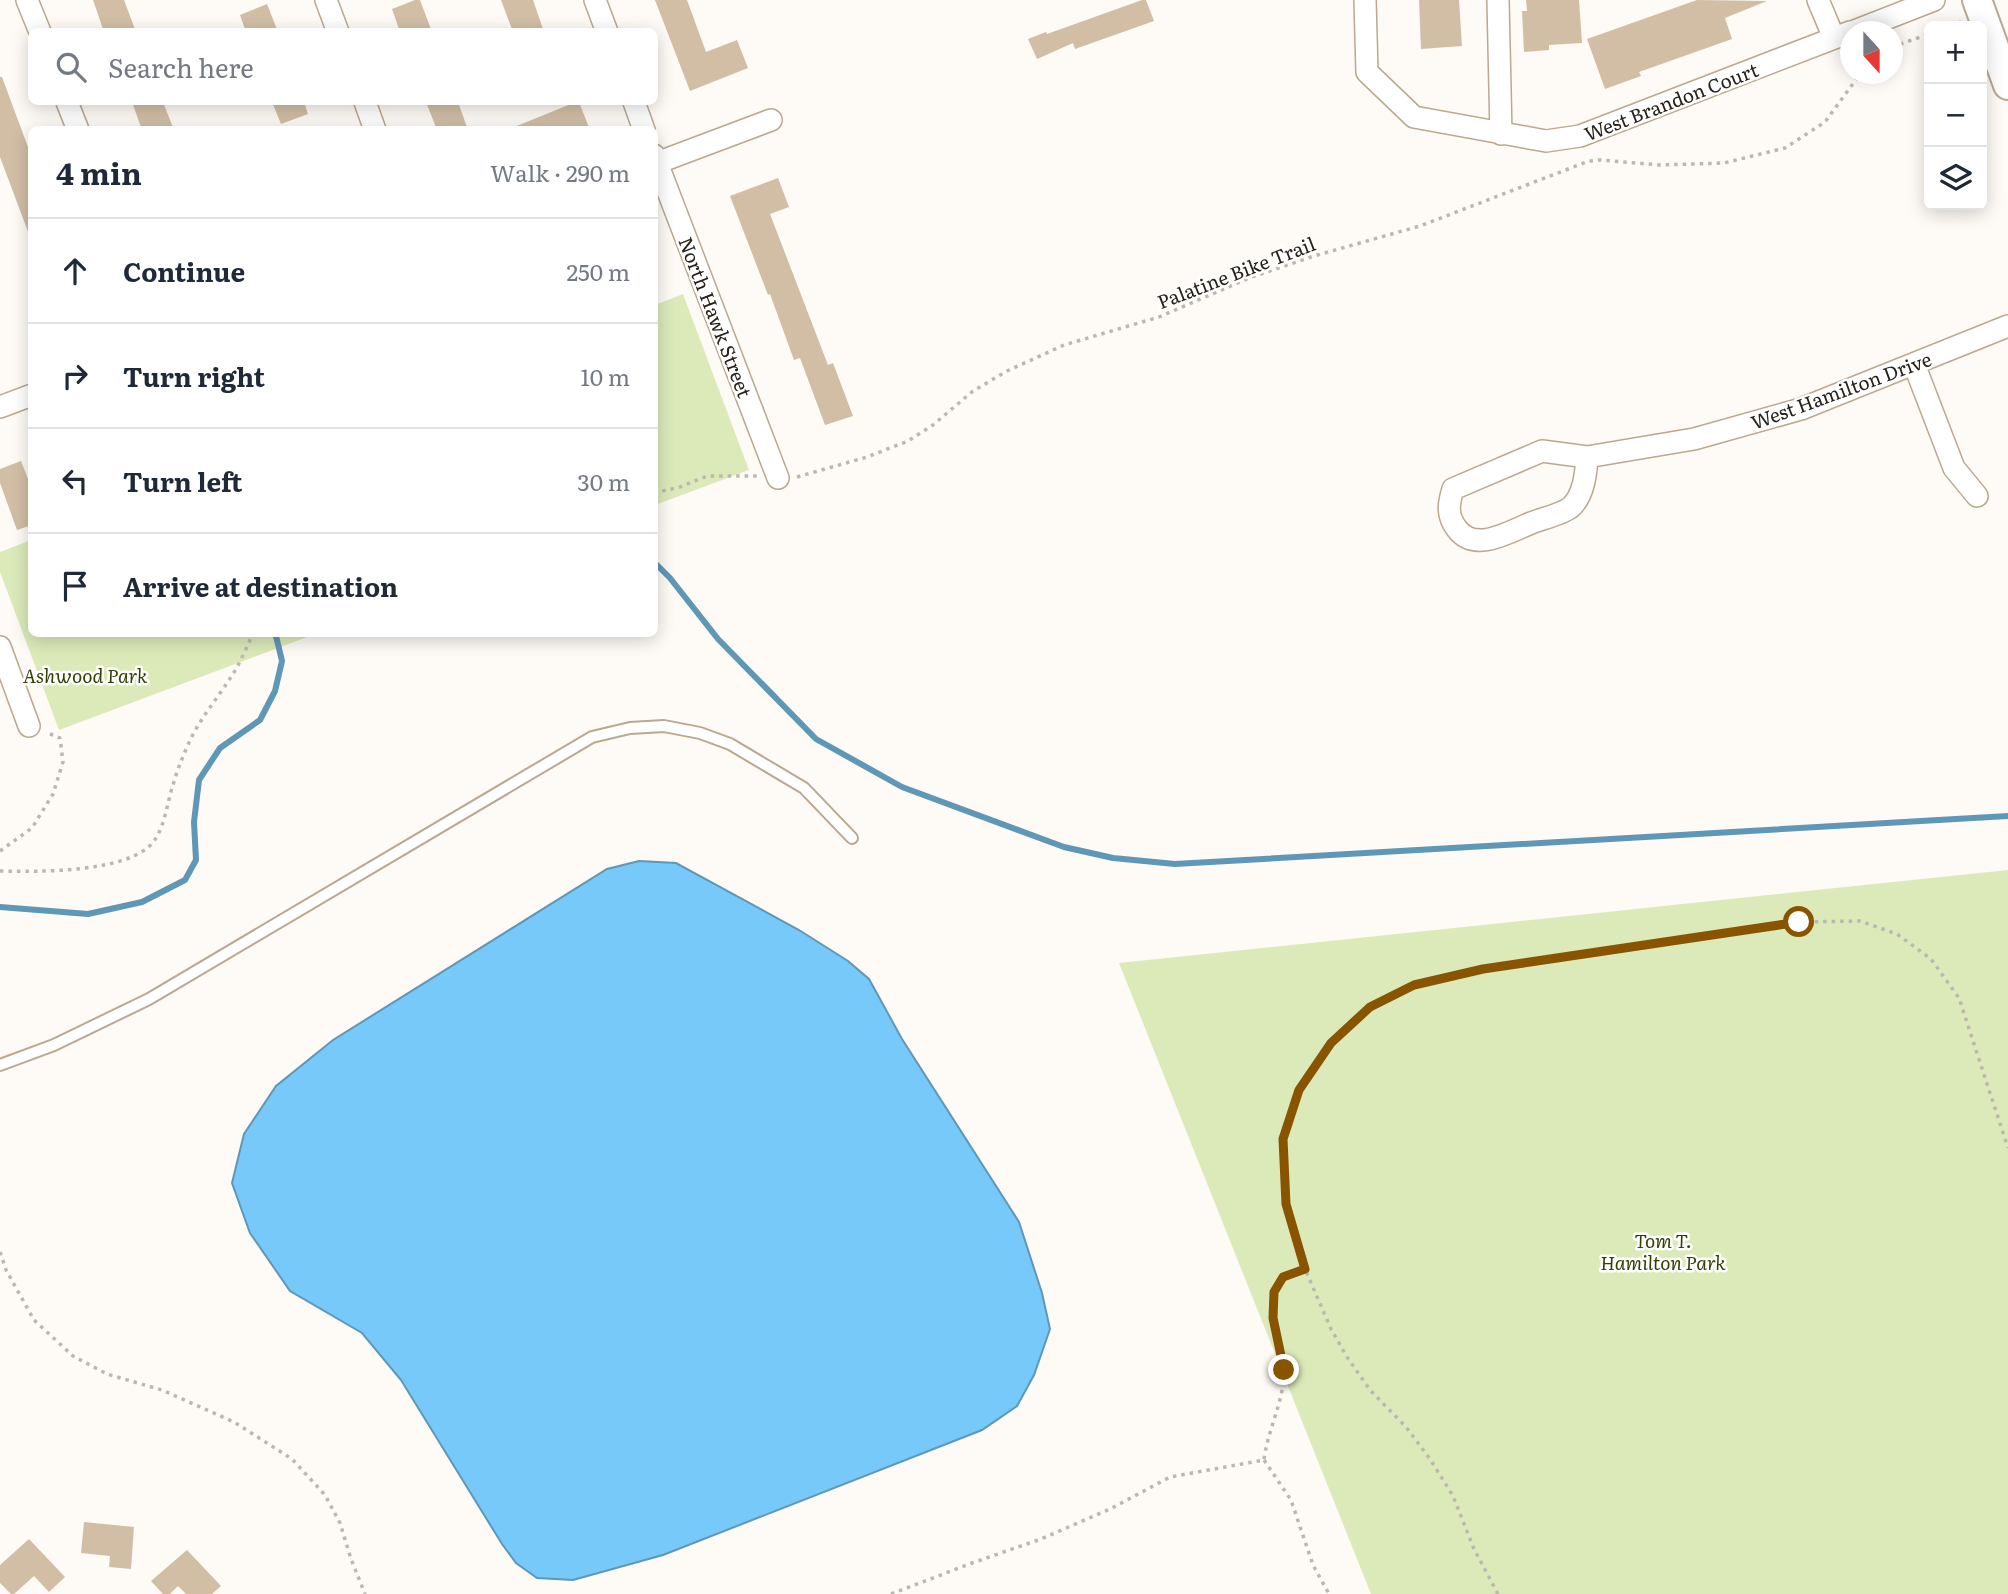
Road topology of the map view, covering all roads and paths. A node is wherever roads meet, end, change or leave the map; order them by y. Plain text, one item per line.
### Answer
1 (27, 0) edge
2 (326, 0) edge
3 (595, 0) edge
4 (1365, 0) edge
5 (1498, 0) edge
6 (1818, 0) edge
7 (1934, 0) edge
8 (1977, 0) edge
9 (1879, 21) edge
10 (38, 28) edge
11 (336, 28) edge
12 (606, 28) edge
13 (1840, 28) edge
14 (1840, 36) edge
15 (1924, 36) edge
16 (1903, 43) edge
17 (1853, 84) edge
18 (2008, 85) edge
19 (68, 105) edge
20 (366, 105) edge
21 (635, 105) edge
22 (771, 120) dead end
23 (76, 126) edge
24 (374, 126) edge
25 (643, 126) edge
26 (1500, 134) junction
27 (658, 160) edge
28 (658, 169) edge
29 (2008, 326) edge
30 (1914, 365) junction
31 (28, 396) edge
32 (0, 407) edge
33 (1587, 457) junction
34 (778, 478) junction
35 (658, 492) edge
36 (1978, 496) dead end
37 (252, 637) edge
38 (0, 647) edge
39 (29, 726) joint
40 (852, 838) dead end
41 (0, 852) edge
42 (0, 872) edge
43 (0, 1065) edge
44 (2008, 1147) edge
45 (0, 1252) edge
46 (1305, 1269) junction
47 (1264, 1460) junction
48 (365, 1594) edge
49 (891, 1594) edge
50 (1329, 1594) edge
51 (1498, 1594) edge

1 - 10 street
2 - 11 street
3 - 12 street
4 - 26 street, West Brandon Court
5 - 26 street
6 - 13 street
7 - 9 street, West Brandon Court
8 - 18 street
14 - 26 street, West Brandon Court
15 - 16 path
17 - 34 path, Palatine Bike Trail
19 - 23 street
20 - 24 street
21 - 25 street
22 - 27 street
28 - 34 street, North Hawk Street
29 - 30 street, West Hamilton Drive
30 - 33 street, West Hamilton Drive
30 - 36 street
31 - 32 street
33 - 33 street, West Hamilton Drive
34 - 35 path, Palatine Bike Trail
37 - 42 path
38 - 39 street
39 - 41 path
40 - 43 lane
44 - 46 path
45 - 48 path
46 - 47 path
46 - 51 path
47 - 49 path
47 - 50 path

